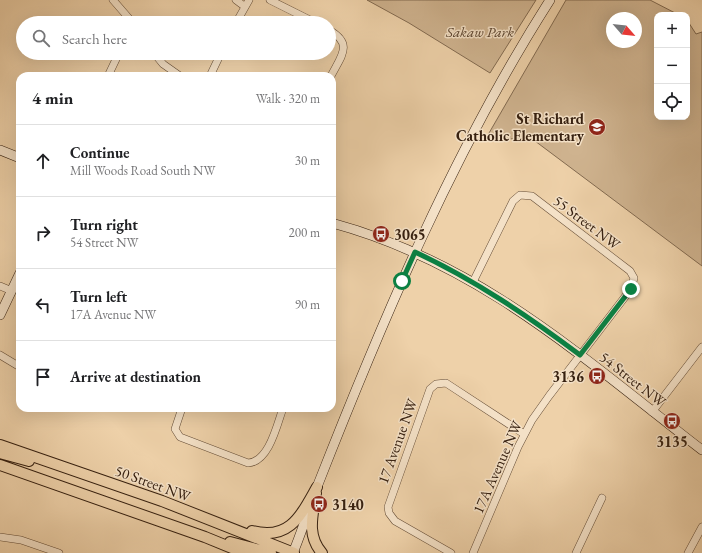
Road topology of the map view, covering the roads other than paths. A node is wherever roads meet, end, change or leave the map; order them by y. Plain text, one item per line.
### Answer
1 (113, 0) edge
2 (236, 0) edge
3 (270, 0) edge
4 (550, 0) edge
5 (247, 3) edge
6 (127, 16) edge
7 (240, 16) edge
8 (302, 16) edge
9 (336, 34) edge
10 (116, 60) edge
11 (160, 60) edge
12 (218, 60) edge
13 (110, 72) edge
14 (174, 72) edge
15 (212, 72) edge
16 (333, 72) edge
17 (0, 150) edge
18 (16, 156) edge
19 (336, 224) edge
20 (415, 252) junction
21 (634, 278) joint
22 (16, 282) edge
23 (473, 282) junction
24 (0, 286) edge
25 (12, 292) junction
26 (0, 315) edge
27 (702, 348) edge
28 (0, 355) edge
29 (580, 355) junction
30 (16, 365) edge
31 (180, 412) edge
32 (281, 412) edge
33 (652, 412) junction
34 (524, 434) junction
35 (0, 445) edge
36 (702, 450) edge
37 (0, 453) edge
38 (53, 463) junction
39 (0, 465) edge
40 (317, 487) junction
41 (602, 498) dead end
42 (214, 522) junction
43 (702, 527) edge
44 (0, 537) edge
45 (205, 537) junction
46 (241, 552) edge
47 (59, 553) edge
48 (270, 553) edge
49 (293, 553) edge
50 (322, 553) edge
51 (451, 553) edge
52 (473, 553) edge
53 (576, 553) edge
54 (688, 553) edge

1 - 6 street
2 - 5 street
3 - 8 street
4 - 20 street
5 - 7 street
9 - 16 street
10 - 13 street
11 - 14 street
12 - 15 street
17 - 18 street
19 - 20 street, 54 Street NW
20 - 23 street, 54 Street NW
20 - 40 street
21 - 23 street, 55 Street NW
21 - 29 street, 17A Avenue NW
22 - 25 street
23 - 29 street, 54 Street NW
24 - 25 street
25 - 26 street
27 - 33 street
28 - 30 street
29 - 33 street, 54 Street NW
29 - 34 street, 17A Avenue NW
31 - 32 street
33 - 36 street, 54 Street NW
34 - 51 street, 17 Avenue NW
34 - 52 street, 17A Avenue NW
35 - 38 main road, 50 Street NW
37 - 38 main road
38 - 42 main road, 50 Street NW
39 - 45 main road
40 - 42 main road
40 - 49 street
40 - 50 main road
41 - 53 street
42 - 49 main road, 50 Street NW
43 - 54 street
44 - 47 street
45 - 46 main road
45 - 48 main road

